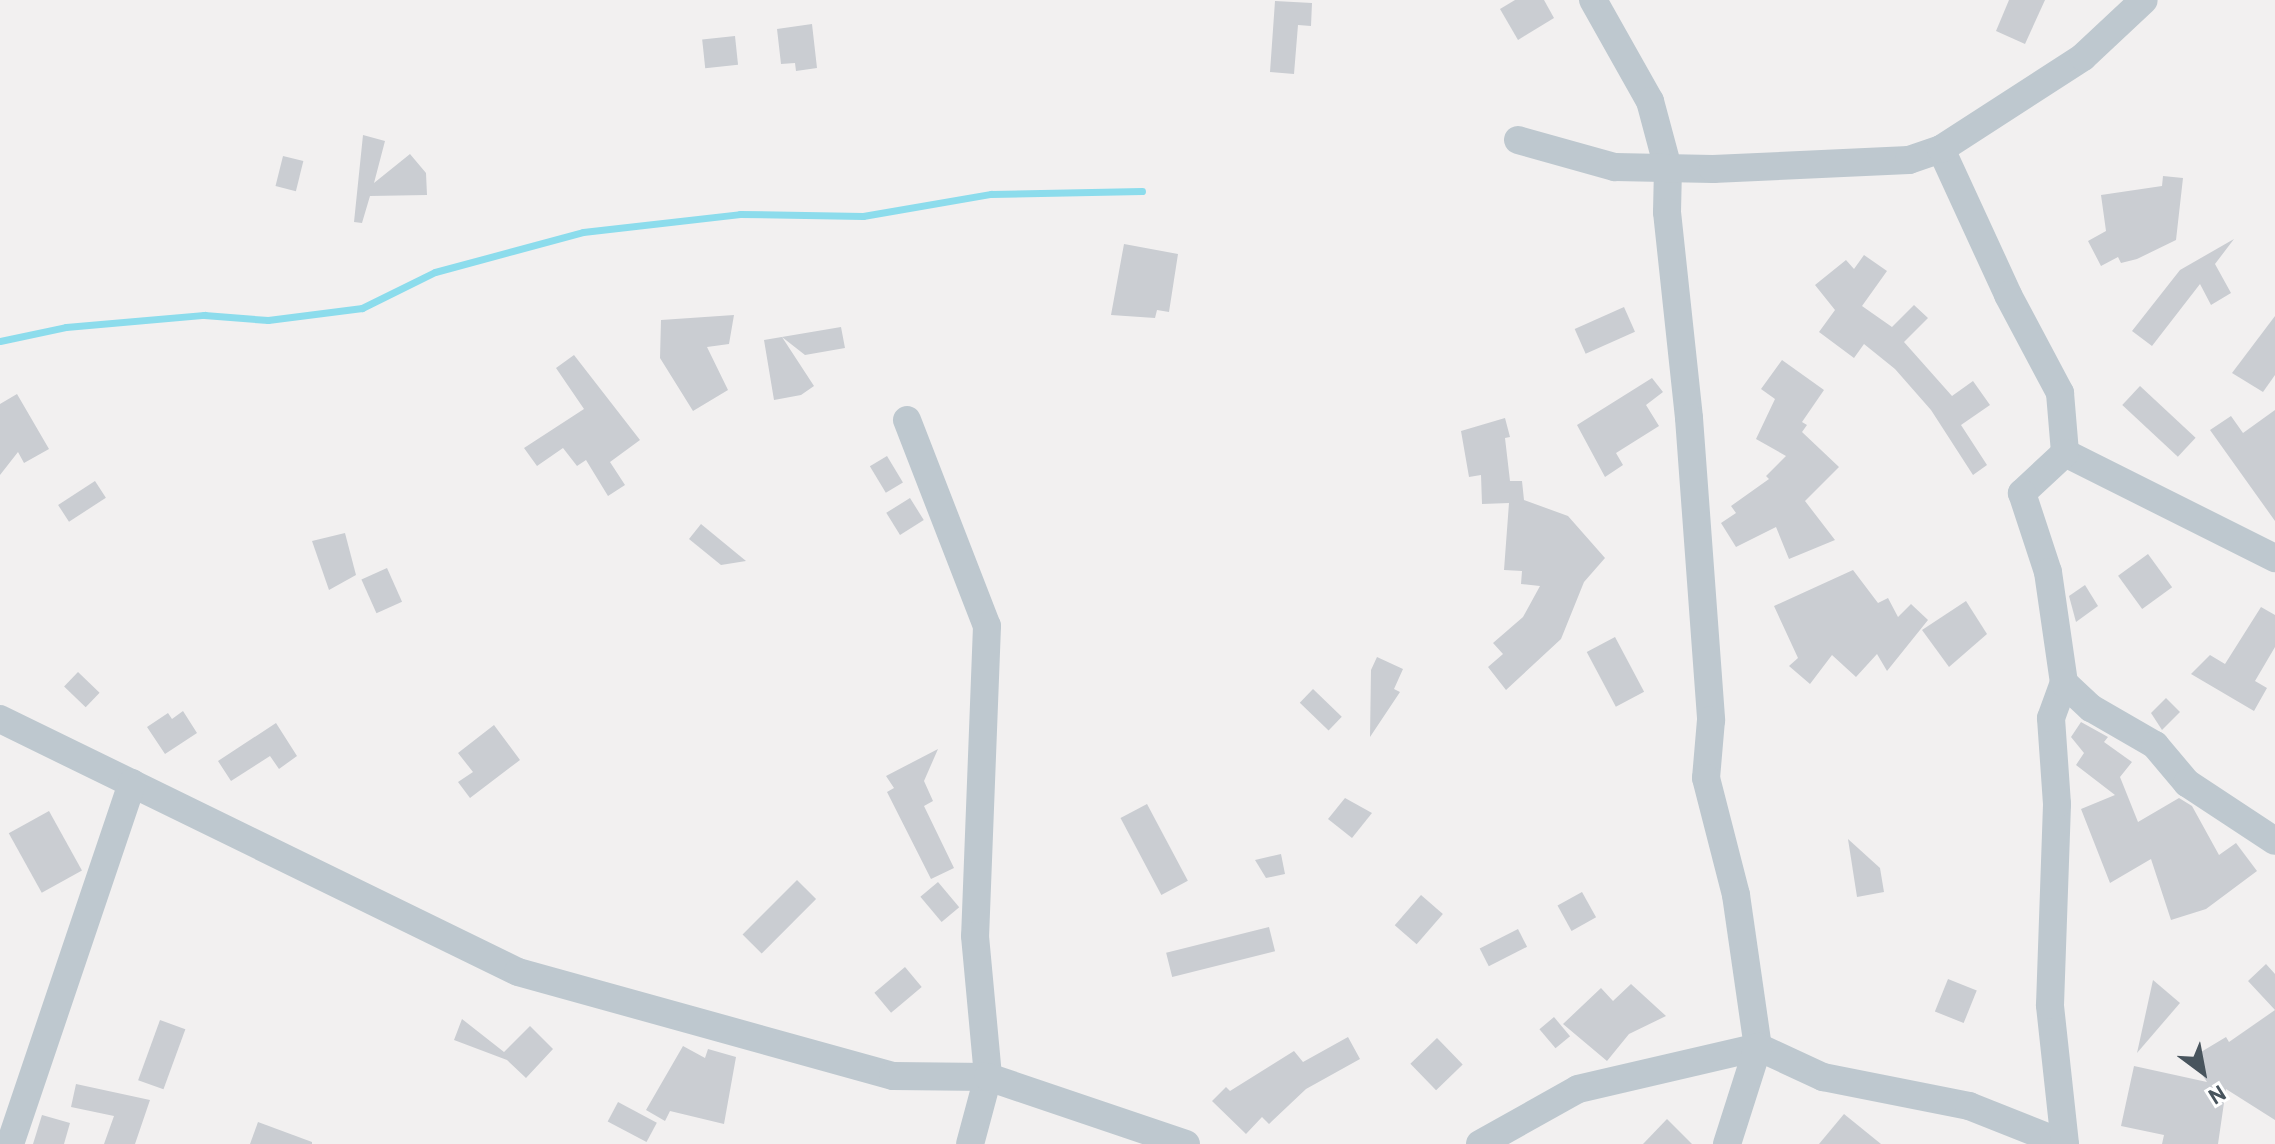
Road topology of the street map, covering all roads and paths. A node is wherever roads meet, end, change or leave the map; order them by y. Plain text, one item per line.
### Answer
1 (1593, 0) edge
2 (2144, 0) edge
3 (1518, 140) dead end
4 (1941, 149) junction
5 (1668, 168) junction
6 (907, 420) dead end
7 (2065, 453) junction
8 (2275, 558) edge
9 (2064, 683) junction
10 (0, 719) edge
11 (132, 783) junction
12 (2275, 841) edge
13 (1758, 1047) junction
14 (988, 1077) junction
15 (10, 1144) edge
16 (970, 1144) edge
17 (1186, 1144) edge
18 (1480, 1144) edge
19 (1727, 1144) edge

1 - 5 street
2 - 4 street
3 - 5 street
4 - 5 street
4 - 7 street
5 - 13 street
6 - 14 street
7 - 8 street
7 - 9 street
9 - 12 street
9 - 13 street
10 - 11 street
11 - 14 street
11 - 15 street
13 - 18 street
13 - 19 street
14 - 16 street
14 - 17 street

